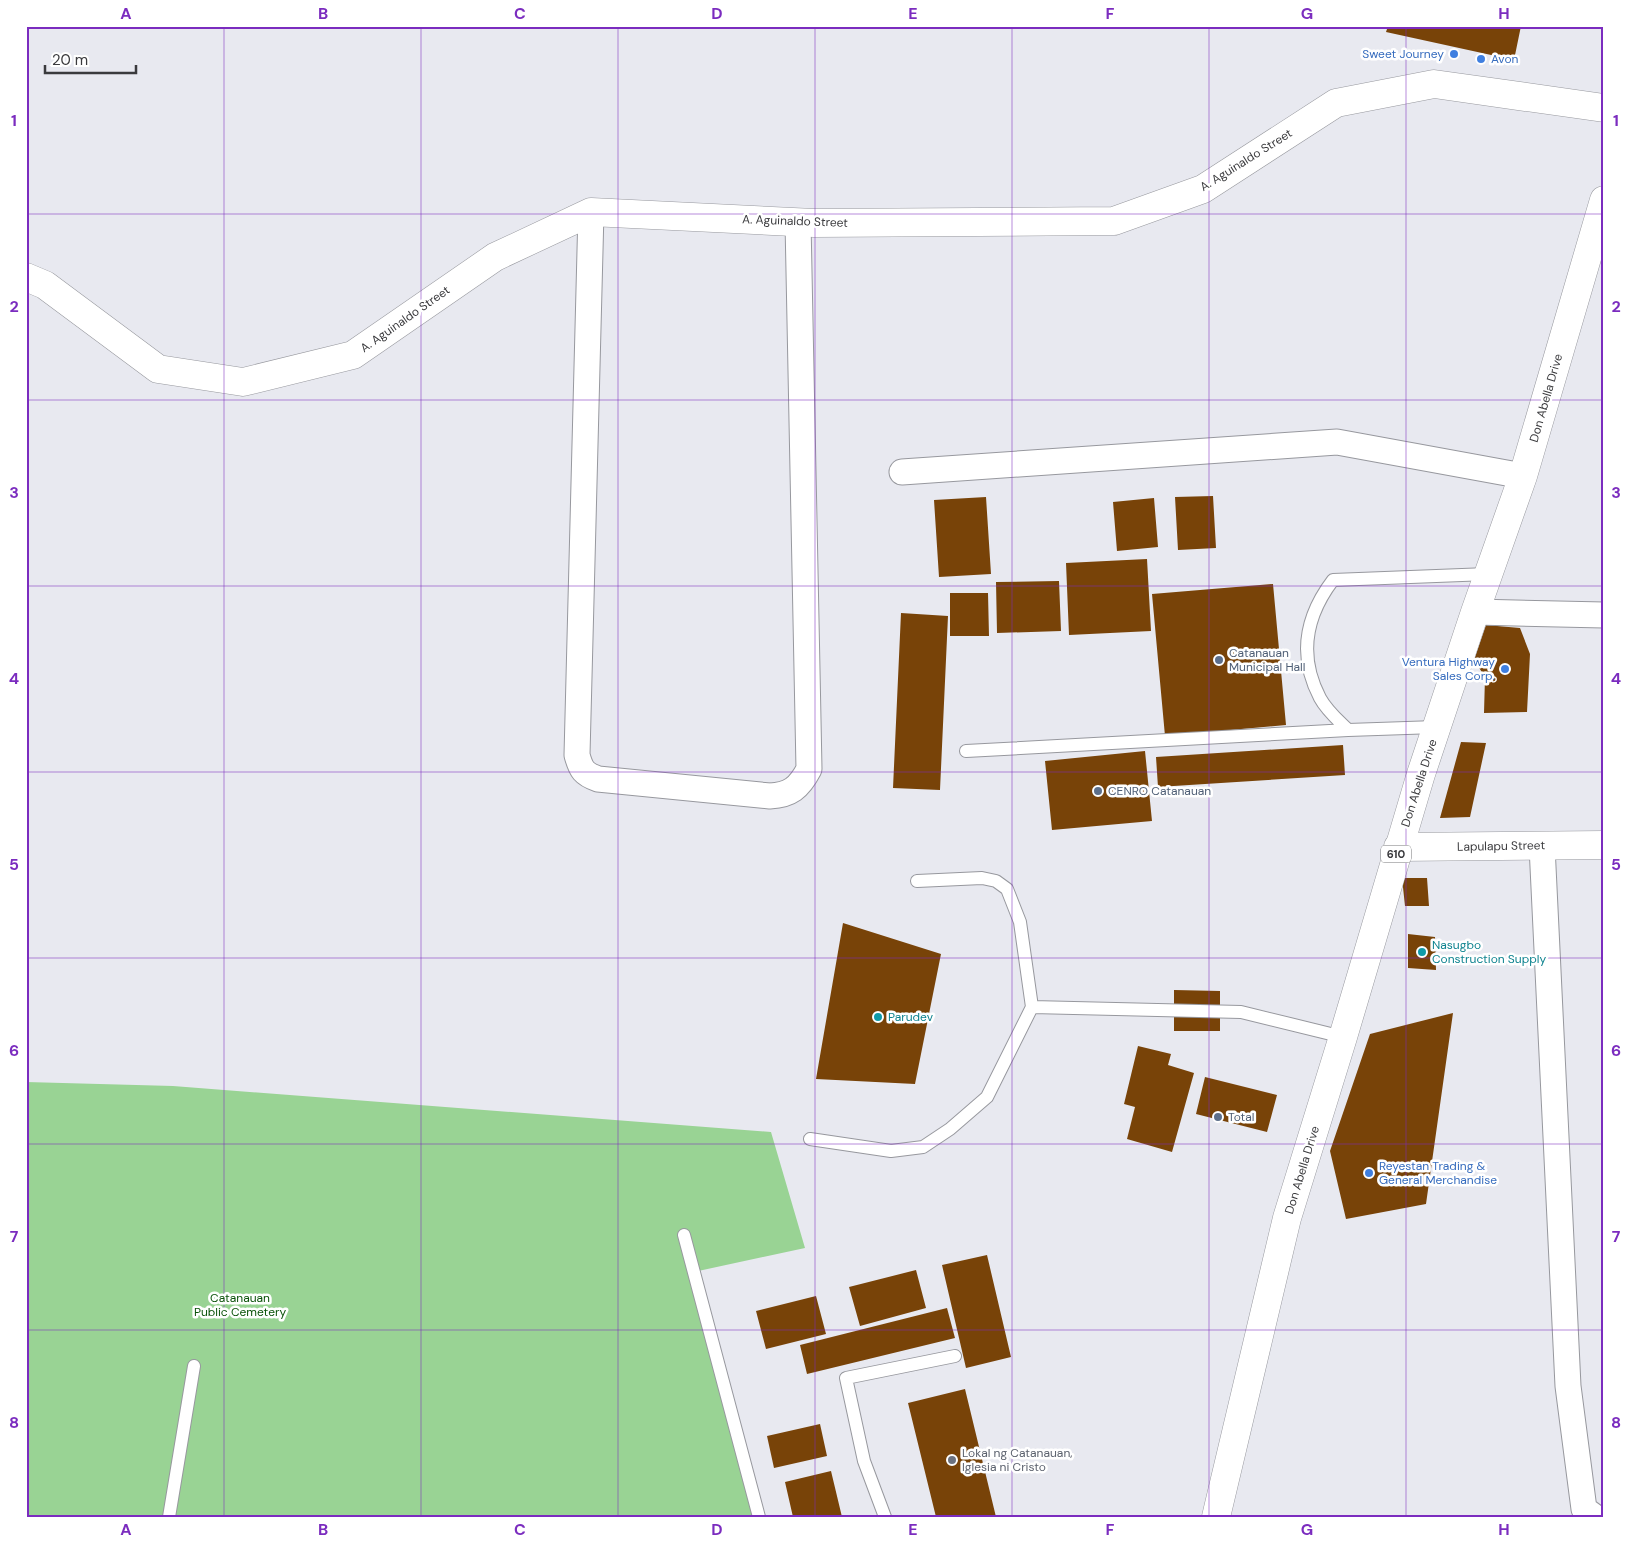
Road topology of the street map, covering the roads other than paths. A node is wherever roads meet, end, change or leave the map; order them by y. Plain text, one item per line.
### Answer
1 (1604, 108) edge
2 (1604, 200) edge
3 (591, 212) junction
4 (798, 222) junction
5 (26, 277) edge
6 (902, 472) dead end
7 (1523, 476) junction
8 (1488, 574) junction
9 (1475, 612) junction
10 (1604, 614) edge
11 (1436, 727) junction
12 (1348, 730) junction
13 (966, 751) dead end
14 (1604, 845) edge
15 (1542, 846) junction
16 (1398, 847) junction
17 (917, 881) dead end
18 (1032, 1007) junction
19 (1343, 1037) junction
20 (810, 1138) dead end
21 (684, 1235) dead end
22 (955, 1356) dead end
23 (194, 1366) dead end
24 (169, 1517) edge
25 (758, 1517) edge
26 (885, 1517) edge
27 (1216, 1517) edge
28 (1595, 1517) edge

1 - 4 main road, A. Aguinaldo Street
2 - 7 main road, Don Abella Drive / 610
3 - 4 main road, A. Aguinaldo Street
3 - 4 street
3 - 5 main road, A. Aguinaldo Street
6 - 7 street
7 - 8 main road, Don Abella Drive / 610
8 - 9 main road, Don Abella Drive / 610
8 - 12 lane
9 - 10 street
9 - 11 main road, Don Abella Drive / 610
11 - 12 lane
11 - 16 main road, Don Abella Drive / 610
12 - 13 lane
14 - 15 main road, Lapulapu Street
15 - 16 main road, Lapulapu Street
15 - 28 street
16 - 19 main road, Don Abella Drive / 610
17 - 18 lane
18 - 19 lane
18 - 20 lane
19 - 27 main road, Don Abella Drive / 610
21 - 25 lane
22 - 26 lane
23 - 24 lane

